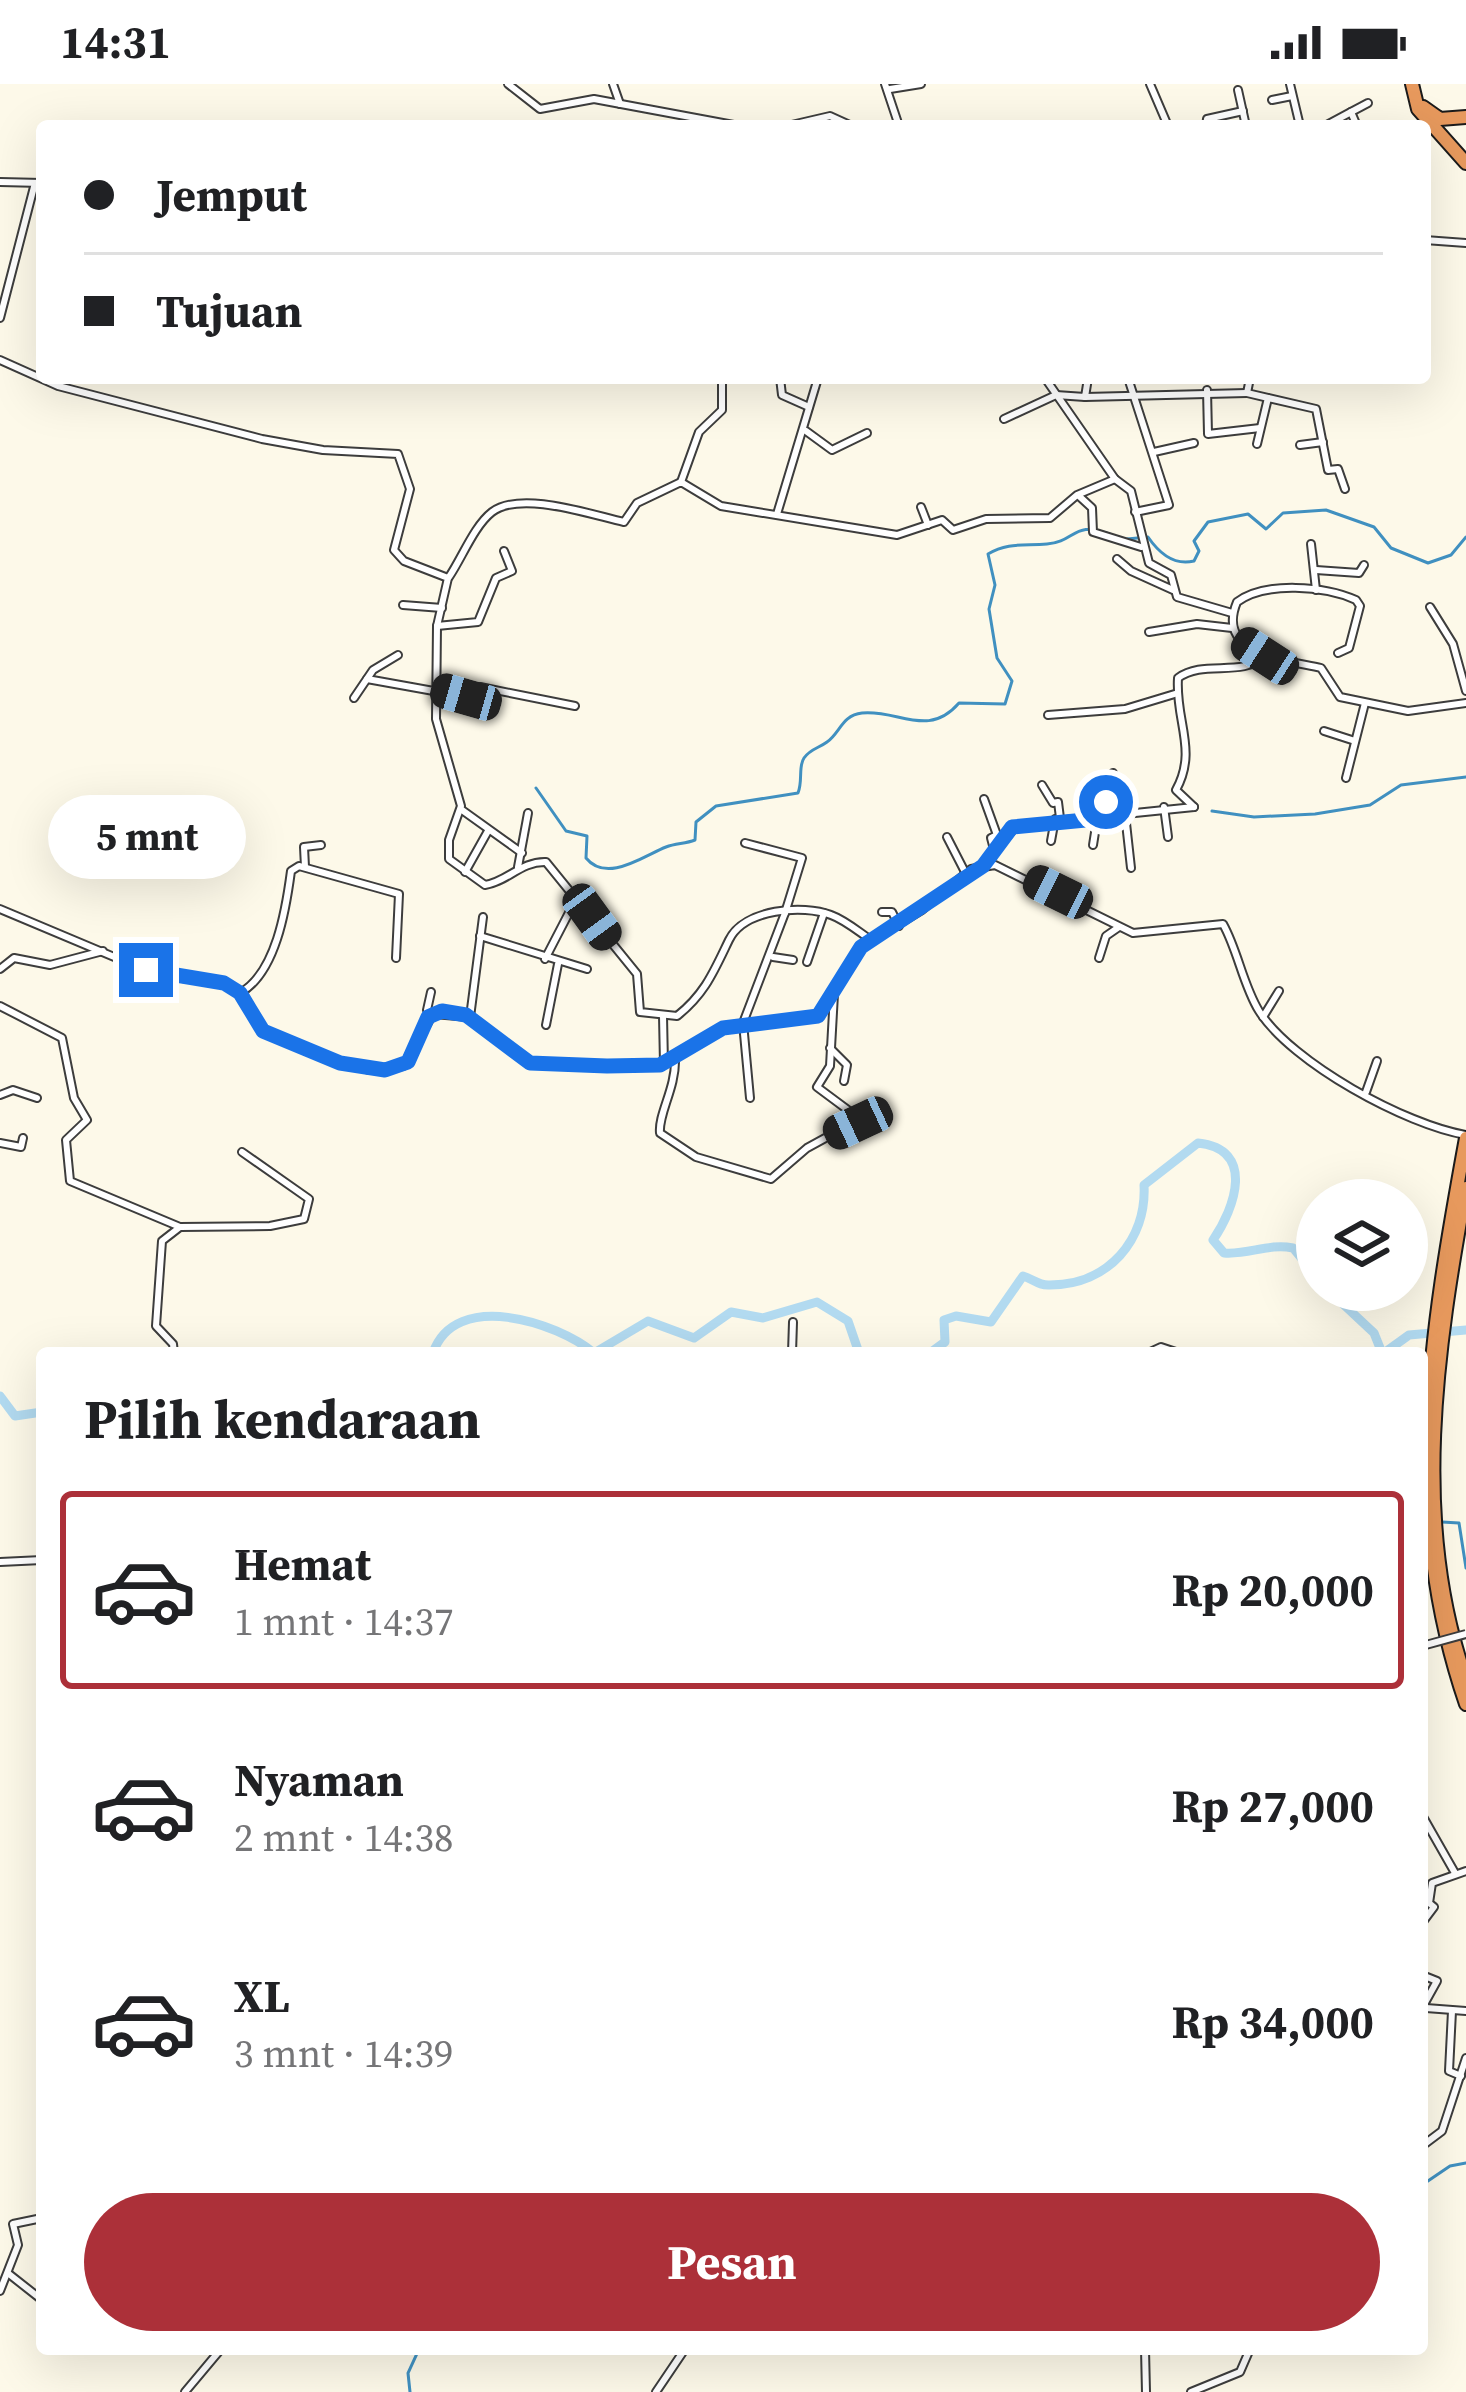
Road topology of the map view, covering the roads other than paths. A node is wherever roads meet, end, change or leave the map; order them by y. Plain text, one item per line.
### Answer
1 (508, 84) edge
2 (613, 84) edge
3 (921, 84) edge
4 (1150, 84) edge
5 (1290, 84) edge
6 (1414, 84) edge
7 (888, 86) edge
8 (1238, 90) dead end
9 (1292, 96) junction
10 (1272, 100) dead end
11 (1368, 103) dead end
12 (622, 106) junction
13 (1243, 111) junction
14 (1351, 112) junction
15 (1466, 118) edge
16 (704, 120) edge
17 (897, 120) edge
18 (1165, 120) edge
19 (1208, 120) edge
20 (1245, 120) edge
21 (1298, 120) edge
22 (1336, 120) edge
23 (1354, 120) edge
24 (1428, 120) edge
25 (1431, 124) edge
26 (1466, 163) edge
27 (0, 182) edge
28 (36, 183) edge
29 (36, 190) edge
30 (1431, 242) edge
31 (1466, 242) edge
32 (0, 318) edge
33 (0, 360) edge
34 (36, 376) edge
35 (54, 384) edge
36 (722, 384) edge
37 (781, 384) edge
38 (816, 384) edge
39 (1050, 384) edge
40 (1087, 384) edge
41 (1130, 384) edge
42 (1249, 384) edge
43 (1207, 390) junction
44 (1247, 393) junction
45 (1134, 394) junction
46 (1056, 395) junction
47 (1085, 397) junction
48 (1268, 398) junction
49 (809, 407) junction
50 (1004, 418) dead end
51 (1260, 428) junction
52 (806, 431) junction
53 (867, 433) dead end
54 (1323, 442) junction
55 (1194, 443) dead end
56 (1257, 444) dead end
57 (1300, 445) dead end
58 (1154, 452) junction
59 (1115, 479) junction
60 (681, 482) junction
61 (1345, 489) dead end
62 (1077, 495) junction
63 (921, 507) dead end
64 (1136, 512) junction
65 (777, 514) junction
66 (928, 525) junction
67 (1140, 541) junction
68 (1311, 544) dead end
69 (504, 551) dead end
70 (1117, 559) dead end
71 (1147, 560) junction
72 (1364, 565) dead end
73 (1316, 570) junction
74 (1131, 571) junction
75 (448, 578) junction
76 (1173, 590) junction
77 (1316, 590) junction
78 (403, 604) dead end
79 (1430, 607) dead end
80 (442, 608) junction
81 (1232, 613) junction
82 (437, 626) junction
83 (1232, 628) junction
84 (1149, 632) dead end
85 (1338, 653) dead end
86 (398, 655) dead end
87 (1265, 656) junction
88 (367, 679) junction
89 (437, 688) junction
90 (1466, 691) edge
91 (1178, 693) junction
92 (354, 698) dead end
93 (1365, 703) junction
94 (1466, 703) edge
95 (574, 706) dead end
96 (1048, 715) dead end
97 (1324, 731) dead end
98 (1355, 741) junction
99 (1113, 773) dead end
100 (1346, 778) dead end
101 (1042, 785) dead end
102 (984, 799) dead end
103 (1164, 807) junction
104 (461, 809) junction
105 (528, 814) dead end
106 (1125, 814) junction
107 (1058, 819) junction
108 (1096, 819) junction
109 (488, 831) junction
110 (947, 836) dead end
111 (1168, 837) dead end
112 (1052, 841) dead end
113 (745, 843) dead end
114 (321, 844) dead end
115 (1093, 844) dead end
116 (522, 853) junction
117 (995, 853) junction
118 (983, 866) junction
119 (305, 867) junction
120 (518, 867) junction
121 (1131, 868) dead end
122 (465, 872) junction
123 (966, 874) junction
124 (574, 902) junction
125 (0, 909) edge
126 (882, 912) dead end
127 (785, 913) junction
128 (824, 913) junction
129 (483, 917) dead end
130 (898, 926) junction
131 (1120, 927) junction
132 (480, 936) junction
133 (872, 940) junction
134 (106, 950) junction
135 (772, 957) junction
136 (396, 958) dead end
137 (545, 958) junction
138 (1099, 958) dead end
139 (793, 960) dead end
140 (807, 962) dead end
141 (558, 963) junction
142 (0, 969) edge
143 (587, 969) dead end
144 (834, 991) junction
145 (1279, 991) dead end
146 (430, 992) dead end
147 (240, 993) junction
148 (0, 1006) edge
149 (433, 1014) junction
150 (0, 1016) edge
151 (663, 1016) junction
152 (470, 1017) junction
153 (1263, 1017) junction
154 (19, 1020) junction
155 (742, 1023) junction
156 (547, 1025) dead end
157 (830, 1048) junction
158 (675, 1059) junction
159 (1377, 1061) dead end
160 (664, 1064) junction
161 (844, 1081) dead end
162 (1366, 1092) junction
163 (0, 1094) edge
164 (37, 1098) dead end
165 (750, 1098) dead end
166 (1466, 1137) edge
167 (23, 1138) dead end
168 (0, 1143) edge
169 (242, 1152) dead end
170 (1466, 1189) edge
171 (180, 1227) junction
172 (1448, 1265) junction
173 (793, 1322) dead end
174 (173, 1347) edge
175 (792, 1347) edge
176 (1432, 1391) junction
177 (36, 1560) edge
178 (0, 1562) edge
179 (1466, 1634) edge
180 (1428, 1644) edge
181 (1466, 1679) edge
182 (1466, 1704) edge
183 (1428, 1825) edge
184 (1466, 1871) edge
185 (1456, 1874) junction
186 (1432, 1882) junction
187 (1428, 1883) edge
188 (1428, 1894) edge
189 (1428, 1977) edge
190 (1428, 2000) edge
191 (1428, 2008) edge
192 (1453, 2011) junction
193 (1466, 2011) edge
194 (1466, 2059) edge
195 (1461, 2076) junction
196 (1428, 2142) edge
197 (36, 2219) edge
198 (9, 2274) junction
199 (0, 2290) edge
200 (36, 2295) edge
201 (216, 2355) edge
202 (681, 2355) edge
203 (1145, 2355) edge
204 (1247, 2355) edge
205 (185, 2392) edge
206 (656, 2392) edge
207 (1146, 2392) edge
208 (1191, 2392) edge

1 - 12 street
2 - 12 street
3 - 7 street
4 - 18 street
5 - 9 street
6 - 15 highway
6 - 24 highway
7 - 17 street
8 - 13 street
9 - 10 street
9 - 21 street
11 - 14 street
12 - 16 street
13 - 19 street
13 - 20 street
14 - 22 street
14 - 23 street
25 - 26 highway
27 - 28 street
29 - 32 street
30 - 31 street
33 - 34 street
35 - 75 street
36 - 60 street
37 - 49 street
38 - 49 street
39 - 46 street
40 - 47 street
41 - 45 street
42 - 44 street
43 - 44 street
43 - 45 street
43 - 51 street
44 - 48 street
45 - 47 street
45 - 58 street
46 - 47 street
46 - 50 street
46 - 59 street
48 - 51 street
48 - 54 street
49 - 52 street
51 - 56 street
52 - 53 street
52 - 65 street
54 - 57 street
54 - 61 street
55 - 58 street
58 - 64 street
59 - 62 street
59 - 64 street
60 - 65 street
60 - 75 street
62 - 66 street
62 - 67 street
63 - 66 street
64 - 67 street
65 - 66 street
67 - 71 street
68 - 73 street
69 - 82 street
70 - 74 street
71 - 74 street
71 - 76 street
72 - 73 street
73 - 77 street
74 - 76 street
75 - 80 street
76 - 81 street
77 - 81 street
77 - 85 street
78 - 80 street
79 - 90 street
80 - 82 street
81 - 83 street
82 - 89 street
83 - 84 street
83 - 87 street
86 - 88 street
87 - 91 street
87 - 93 street
88 - 89 street
88 - 92 street
89 - 95 street
89 - 104 street
91 - 96 street
91 - 103 street
93 - 94 street
93 - 98 street
97 - 98 street
98 - 100 street
99 - 108 street
101 - 107 street
102 - 117 street
103 - 106 street
103 - 111 street
104 - 109 street
104 - 122 street
105 - 116 street
106 - 108 street
106 - 121 street
107 - 108 street
107 - 112 street
107 - 117 street
108 - 115 street
109 - 116 street
109 - 122 street
110 - 123 street
113 - 127 street
114 - 119 street
116 - 120 street
117 - 118 street
118 - 123 street
118 - 131 street
119 - 136 street
119 - 147 street
120 - 122 street
120 - 124 street
123 - 130 street
124 - 137 street
124 - 151 street
125 - 134 street
126 - 130 street
127 - 128 street
127 - 135 street
127 - 151 street
128 - 133 street
128 - 140 street
129 - 132 street
130 - 133 street
131 - 138 street
131 - 153 street
132 - 137 street
132 - 152 street
133 - 144 street
134 - 142 street
134 - 147 street
135 - 139 street
135 - 155 street
137 - 141 street
141 - 143 street
141 - 156 street
144 - 155 street
144 - 157 street
145 - 153 street
146 - 149 street
147 - 149 street
148 - 154 street
149 - 152 street
150 - 154 street
151 - 160 street
152 - 160 street
153 - 162 street
154 - 171 street
155 - 158 street
155 - 165 street
157 - 158 street
157 - 161 street
158 - 160 street
159 - 162 street
162 - 166 street
163 - 164 street
166 - 172 highway
167 - 168 street
169 - 171 street
170 - 172 highway
171 - 174 street
172 - 176 highway
173 - 175 street
176 - 181 highway
176 - 182 highway
177 - 178 street
179 - 180 street, bridge
183 - 185 street
184 - 185 street
185 - 186 street
186 - 187 street
186 - 188 street
189 - 190 street
191 - 192 street
192 - 193 street
192 - 195 street
194 - 195 street
195 - 196 street
197 - 198 street
198 - 199 street
198 - 200 street
201 - 205 street
202 - 206 street
203 - 207 street
204 - 208 street

